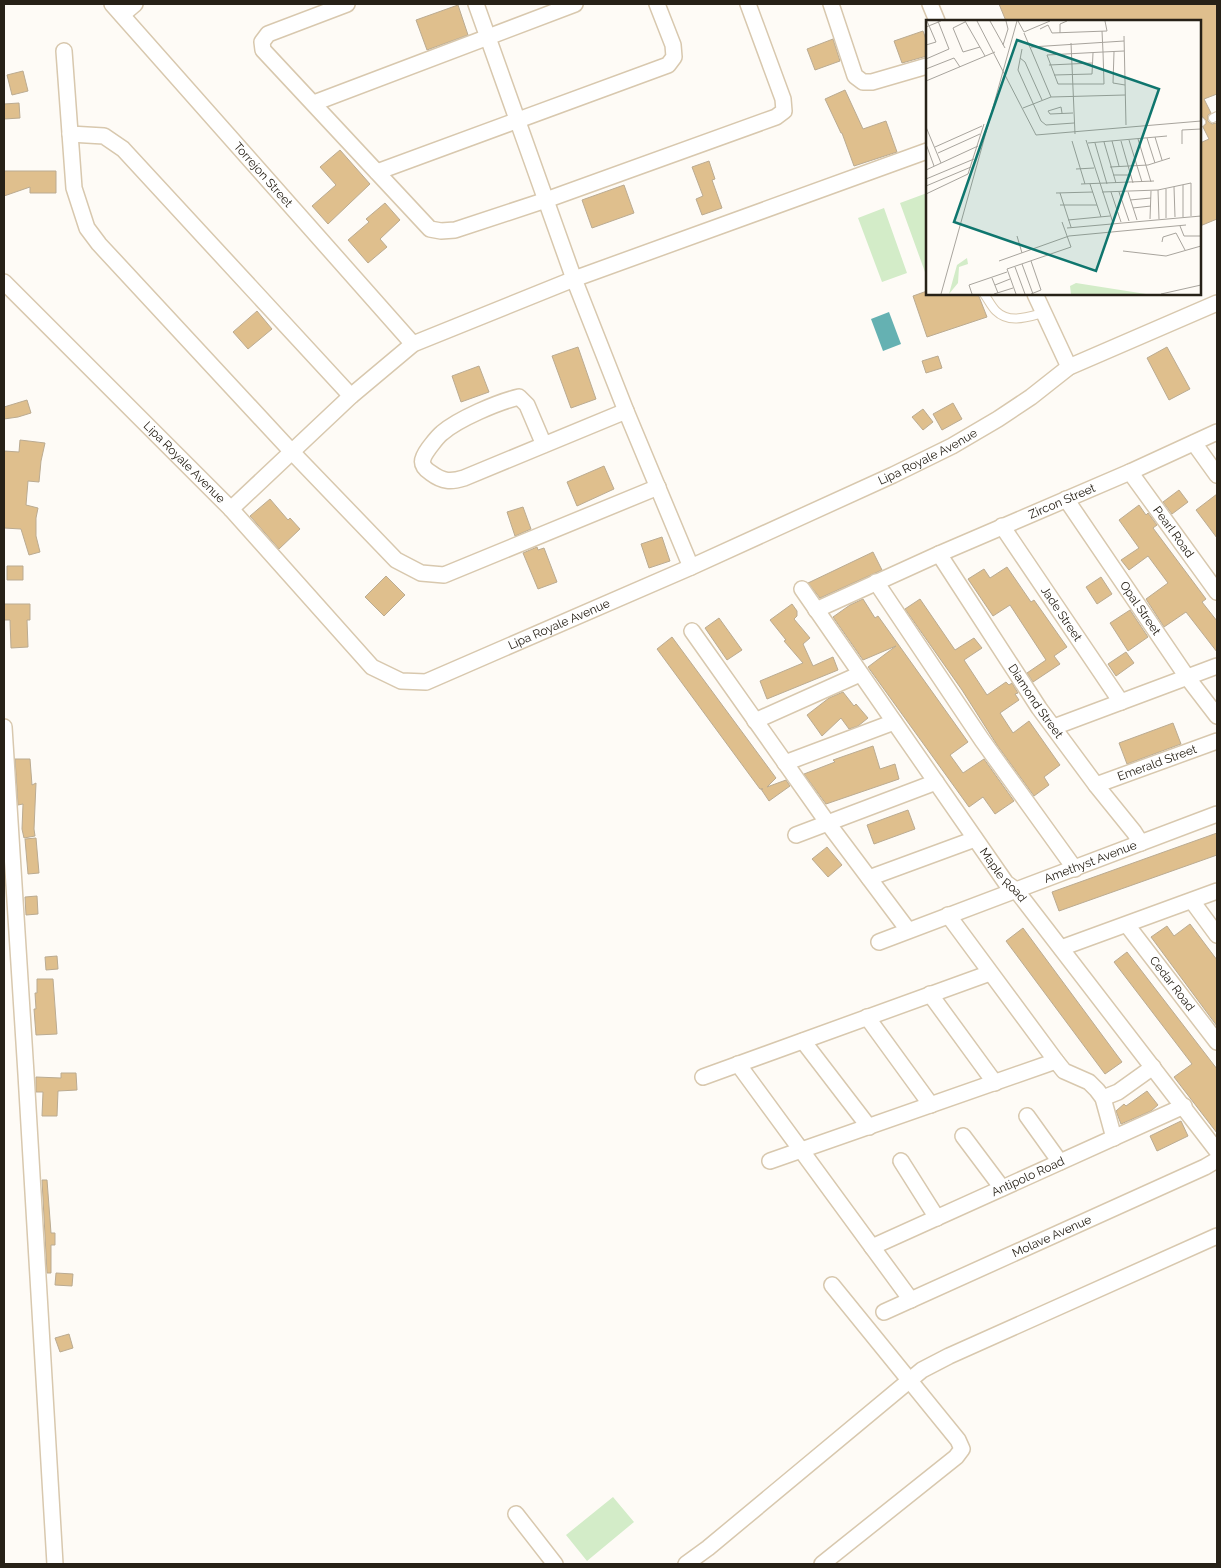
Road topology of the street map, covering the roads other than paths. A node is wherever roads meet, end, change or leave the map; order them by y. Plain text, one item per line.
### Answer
1 (134, 4) edge
2 (346, 4) edge
3 (476, 4) edge
4 (576, 4) edge
5 (657, 4) edge
6 (748, 4) edge
7 (831, 4) edge
8 (930, 4) edge
9 (117, 9) edge
10 (937, 20) edge
11 (488, 36) junction
12 (64, 51) dead end
13 (926, 66) edge
14 (314, 102) junction
15 (518, 119) junction
16 (70, 134) junction
17 (926, 151) edge
18 (377, 172) junction
19 (546, 200) junction
20 (574, 279) junction
21 (4, 282) edge
22 (985, 295) edge
23 (1035, 295) edge
24 (1217, 303) edge
25 (1043, 313) junction
26 (413, 344) junction
27 (1068, 368) junction
28 (351, 396) junction
29 (626, 411) junction
30 (1217, 432) edge
31 (1194, 443) junction
32 (544, 446) junction
33 (292, 452) junction
34 (1130, 472) junction
35 (1217, 475) edge
36 (658, 487) junction
37 (1066, 499) junction
38 (231, 510) junction
39 (1002, 526) junction
40 (939, 554) junction
41 (691, 567) junction
42 (876, 582) junction
43 (802, 589) dead end
44 (1217, 592) edge
45 (816, 610) junction
46 (692, 631) dead end
47 (1217, 666) edge
48 (860, 674) junction
49 (1187, 677) junction
50 (1121, 702) junction
51 (1217, 716) edge
52 (755, 721) junction
53 (894, 722) junction
54 (4, 727) edge
55 (1054, 727) junction
56 (1217, 741) edge
57 (785, 763) junction
58 (936, 782) junction
59 (1096, 786) junction
60 (1217, 814) edge
61 (827, 822) junction
62 (796, 835) dead end
63 (975, 839) junction
64 (1141, 843) junction
65 (1075, 869) junction
66 (869, 878) junction
67 (1016, 890) junction
68 (1217, 891) edge
69 (1192, 901) junction
70 (948, 915) junction
71 (1127, 925) junction
72 (908, 930) junction
73 (1217, 936) edge
74 (879, 942) dead end
75 (1061, 948) junction
76 (990, 972) junction
77 (930, 994) junction
78 (867, 1017) junction
79 (803, 1040) junction
80 (1217, 1042) edge
81 (1056, 1061) junction
82 (738, 1064) junction
83 (1153, 1067) junction
84 (703, 1077) dead end
85 (995, 1083) junction
86 (1103, 1098) junction
87 (931, 1105) junction
88 (1184, 1106) junction
89 (1027, 1116) dead end
90 (869, 1126) junction
91 (963, 1136) dead end
92 (1114, 1138) junction
93 (801, 1150) junction
94 (1217, 1151) edge
95 (1217, 1160) edge
96 (770, 1161) dead end
97 (901, 1161) dead end
98 (1060, 1162) junction
99 (1002, 1188) junction
100 (937, 1218) junction
101 (1217, 1236) edge
102 (872, 1247) junction
103 (832, 1285) dead end
104 (911, 1300) junction
105 (884, 1312) dead end
106 (910, 1380) junction
107 (516, 1514) dead end
108 (55, 1564) edge
109 (555, 1564) edge
110 (686, 1564) edge
111 (822, 1564) edge

1 - 9 street
2 - 14 street
3 - 11 street
4 - 11 street
5 - 15 street
6 - 19 street
7 - 13 street
8 - 10 street
9 - 26 street, Torrejon Street
11 - 14 street
11 - 15 street
12 - 16 street
14 - 18 street
15 - 18 street
15 - 19 street
16 - 28 street
16 - 33 street
17 - 20 street
18 - 19 street
19 - 20 street
20 - 26 street
20 - 29 street
21 - 38 street, Lipa Royale Avenue
22 - 25 lane
23 - 25 street
24 - 27 street, Lipa Royale Avenue
25 - 27 street
26 - 28 street
27 - 41 street, Lipa Royale Avenue
28 - 33 street
29 - 32 street
29 - 36 street
30 - 31 street, Zircon Street
31 - 34 street, Zircon Street
31 - 35 street
32 - 32 street
33 - 36 street
33 - 38 street
34 - 37 street, Zircon Street
34 - 44 street, Pearl Road
36 - 41 street
37 - 39 street, Zircon Street
37 - 49 street, Opal Street
38 - 41 street, Lipa Royale Avenue
39 - 40 street, Zircon Street
39 - 50 street, Jade Street
40 - 42 street, Zircon Street
40 - 55 street, Diamond Street
42 - 45 street, Zircon Street
42 - 65 street
43 - 45 street, Maple Road
45 - 48 street, Maple Road
46 - 52 street
47 - 49 street
48 - 52 street
48 - 53 street, Maple Road
49 - 50 street
49 - 51 street, Opal Street
50 - 55 street
52 - 57 street
53 - 57 street
53 - 58 street, Maple Road
54 - 108 street
55 - 59 street, Diamond Street
56 - 59 street, Emerald Street
57 - 61 street
58 - 61 street
58 - 63 street, Maple Road
59 - 64 street, Diamond Street
60 - 64 street, Amethyst Avenue
61 - 62 street
61 - 66 street
63 - 66 street
63 - 67 street, Maple Road
64 - 65 street, Amethyst Avenue
65 - 67 street, Amethyst Avenue
66 - 72 street
67 - 70 street, Amethyst Avenue
67 - 75 street, Maple Road
68 - 69 street
69 - 71 street
69 - 73 street
70 - 72 street, Amethyst Avenue
70 - 76 street
71 - 75 street
71 - 80 street, Cedar Road
72 - 74 street, Amethyst Avenue
75 - 83 street, Maple Road
76 - 77 street
76 - 81 street
77 - 78 street
77 - 85 street
78 - 79 street
78 - 87 street
79 - 82 street
79 - 90 street
81 - 85 street
81 - 86 street
82 - 84 street
82 - 93 street
83 - 86 street
83 - 88 street, Maple Road
85 - 87 street
86 - 92 street
87 - 90 street
88 - 92 street, Antipolo Road
88 - 94 street, Maple Road
89 - 98 street
90 - 93 street
91 - 99 street
92 - 98 street, Antipolo Road
93 - 96 street
93 - 102 street
95 - 104 street, Molave Avenue
97 - 100 street
98 - 99 street, Antipolo Road
99 - 100 street, Antipolo Road
100 - 102 street, Antipolo Road
101 - 106 street
102 - 104 street
103 - 106 street
104 - 105 street, Molave Avenue
106 - 110 street
106 - 111 street
107 - 109 street

